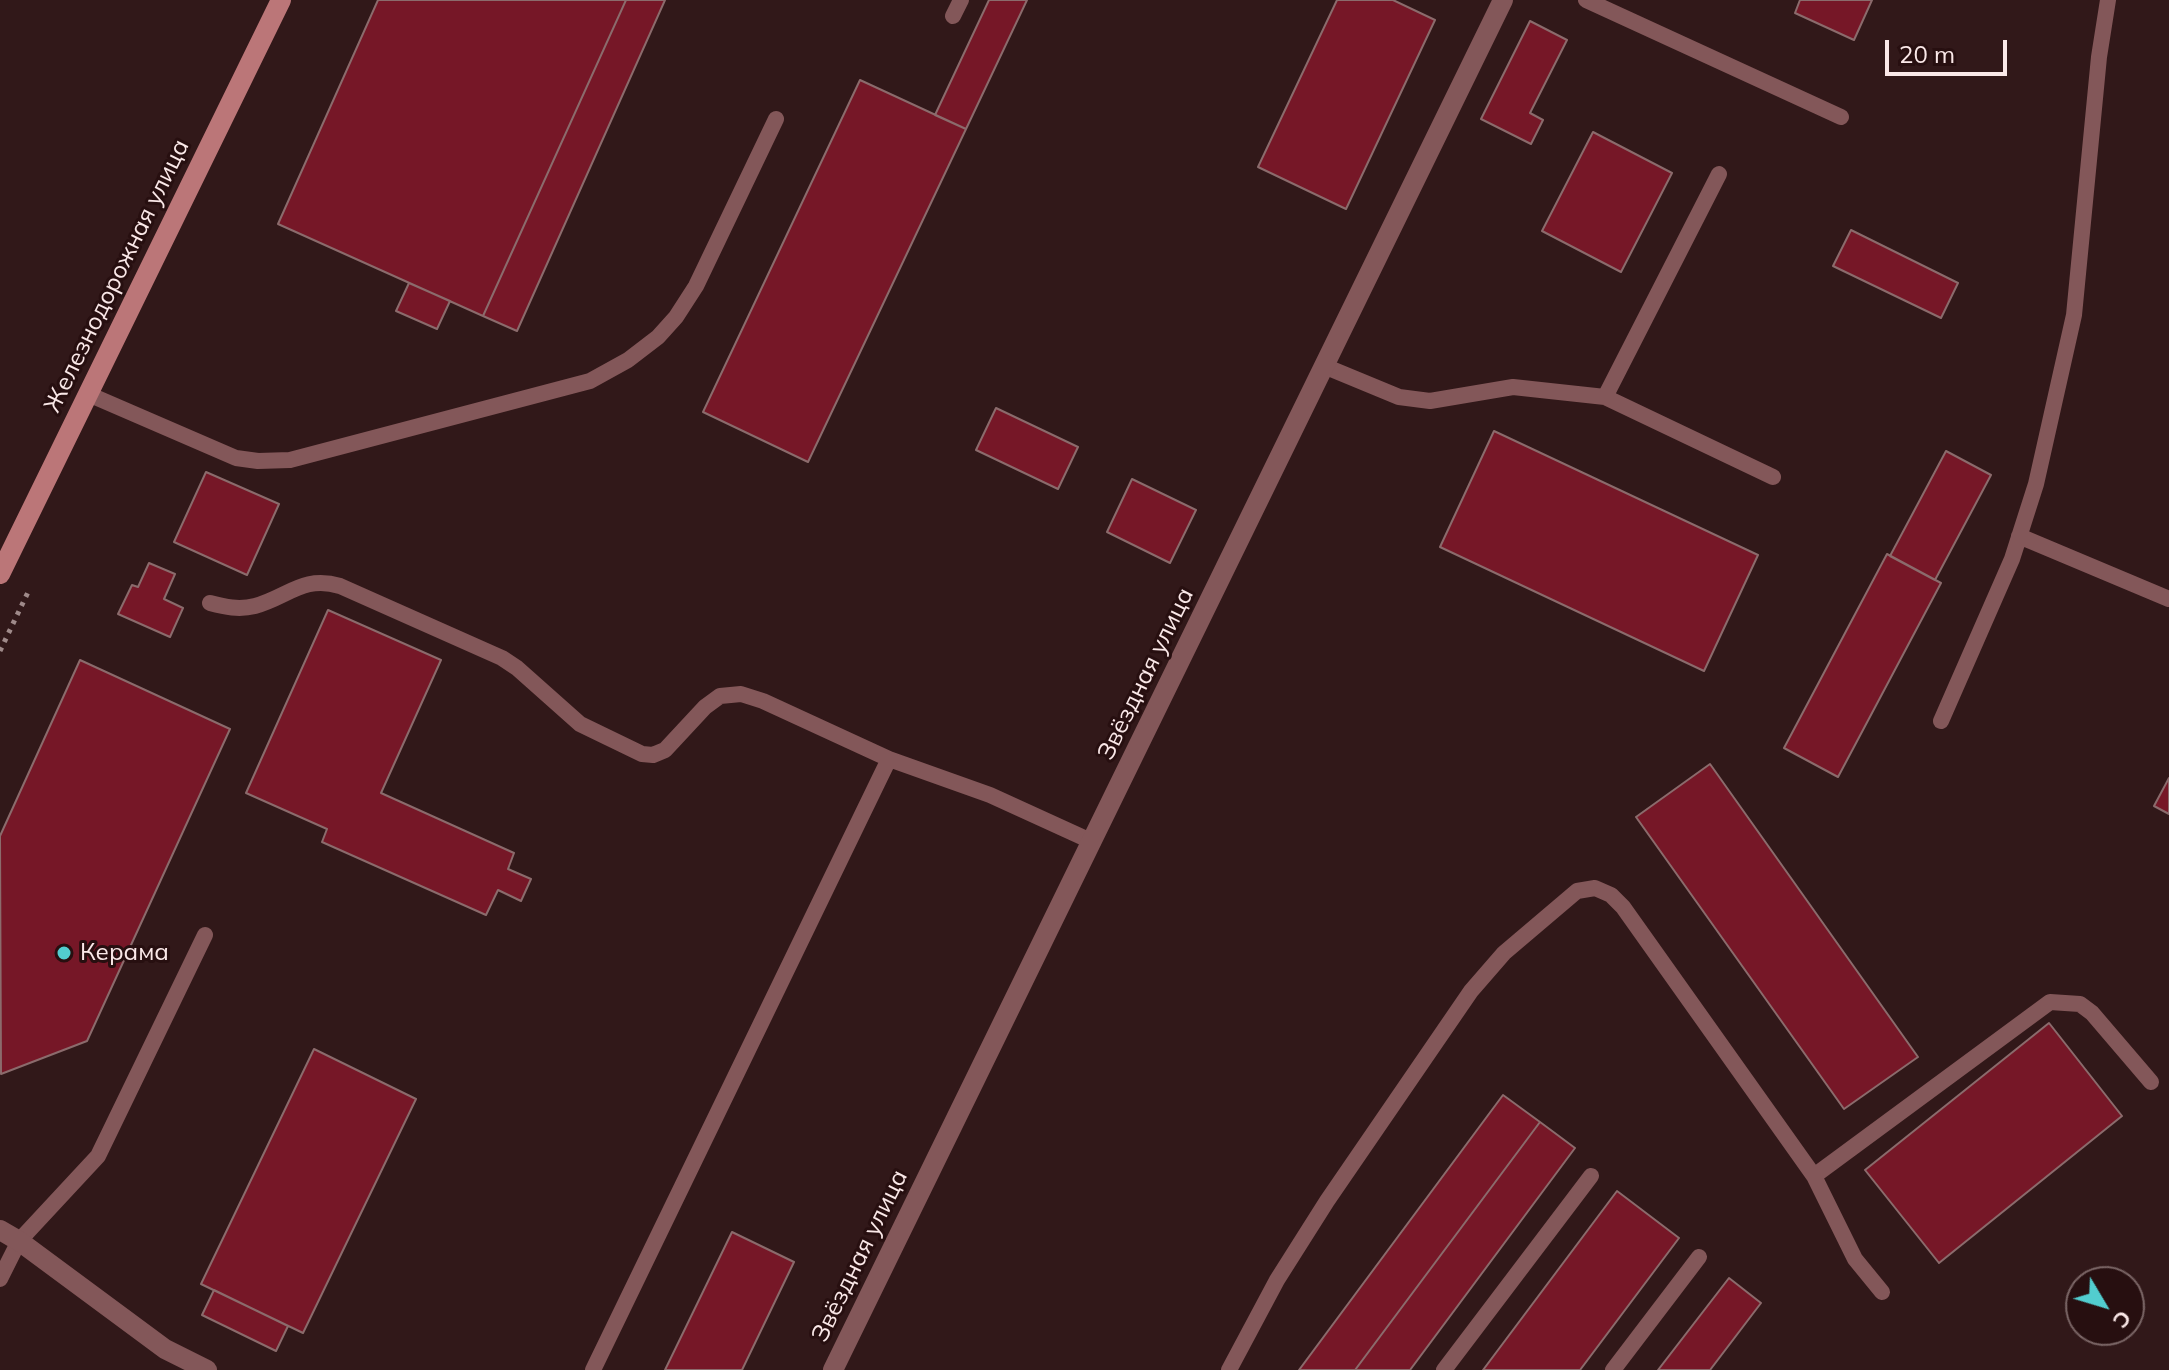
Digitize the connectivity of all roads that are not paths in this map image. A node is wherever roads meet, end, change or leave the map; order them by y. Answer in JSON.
{"nodes":[{"id":1,"x":281,"y":0,"type":"edge"},
{"id":2,"x":961,"y":0,"type":"edge"},
{"id":3,"x":1503,"y":0,"type":"edge"},
{"id":4,"x":1586,"y":0,"type":"edge"},
{"id":5,"x":2108,"y":0,"type":"edge"},
{"id":6,"x":953,"y":16,"type":"dead end"},
{"id":7,"x":1841,"y":117,"type":"dead end"},
{"id":8,"x":776,"y":119,"type":"dead end"},
{"id":9,"x":1719,"y":174,"type":"dead end"},
{"id":10,"x":1324,"y":366,"type":"junction"},
{"id":11,"x":88,"y":394,"type":"junction"},
{"id":12,"x":1605,"y":397,"type":"junction"},
{"id":13,"x":1773,"y":477,"type":"dead end"},
{"id":14,"x":2019,"y":536,"type":"junction"},
{"id":15,"x":0,"y":574,"type":"edge"},
{"id":16,"x":2169,"y":599,"type":"edge"},
{"id":17,"x":210,"y":603,"type":"dead end"},
{"id":18,"x":1941,"y":721,"type":"dead end"},
{"id":19,"x":889,"y":759,"type":"junction"},
{"id":20,"x":1093,"y":842,"type":"junction"},
{"id":21,"x":205,"y":935,"type":"dead end"},
{"id":22,"x":2151,"y":1082,"type":"dead end"},
{"id":23,"x":1591,"y":1176,"type":"dead end"},
{"id":24,"x":1814,"y":1176,"type":"junction"},
{"id":25,"x":0,"y":1230,"type":"edge"},
{"id":26,"x":19,"y":1241,"type":"junction"},
{"id":27,"x":1699,"y":1257,"type":"dead end"},
{"id":28,"x":0,"y":1279,"type":"edge"},
{"id":29,"x":1882,"y":1292,"type":"dead end"},
{"id":30,"x":207,"y":1370,"type":"edge"},
{"id":31,"x":593,"y":1370,"type":"edge"},
{"id":32,"x":833,"y":1370,"type":"edge"},
{"id":33,"x":1229,"y":1370,"type":"edge"},
{"id":34,"x":1444,"y":1370,"type":"edge"},
{"id":35,"x":1613,"y":1370,"type":"edge"}],
"edges":[{"from":1,"to":11,"type":"street","name":"Железнодорожная улица"},
{"from":2,"to":6,"type":"lane"},
{"from":3,"to":10,"type":"street","name":"Звёздная улица"},
{"from":4,"to":7,"type":"lane"},
{"from":5,"to":14,"type":"lane"},
{"from":8,"to":11,"type":"lane"},
{"from":9,"to":12,"type":"lane"},
{"from":10,"to":12,"type":"lane"},
{"from":10,"to":20,"type":"street","name":"Звёздная улица"},
{"from":11,"to":15,"type":"street","name":"Железнодорожная улица"},
{"from":12,"to":13,"type":"lane"},
{"from":14,"to":16,"type":"lane"},
{"from":14,"to":18,"type":"lane"},
{"from":17,"to":19,"type":"lane"},
{"from":19,"to":20,"type":"lane"},
{"from":19,"to":31,"type":"lane"},
{"from":20,"to":32,"type":"street","name":"Звёздная улица"},
{"from":21,"to":26,"type":"lane"},
{"from":22,"to":24,"type":"lane"},
{"from":23,"to":34,"type":"lane"},
{"from":24,"to":29,"type":"lane"},
{"from":24,"to":33,"type":"lane"},
{"from":25,"to":26,"type":"street"},
{"from":26,"to":28,"type":"lane"},
{"from":26,"to":30,"type":"street"},
{"from":27,"to":35,"type":"lane"}]}
